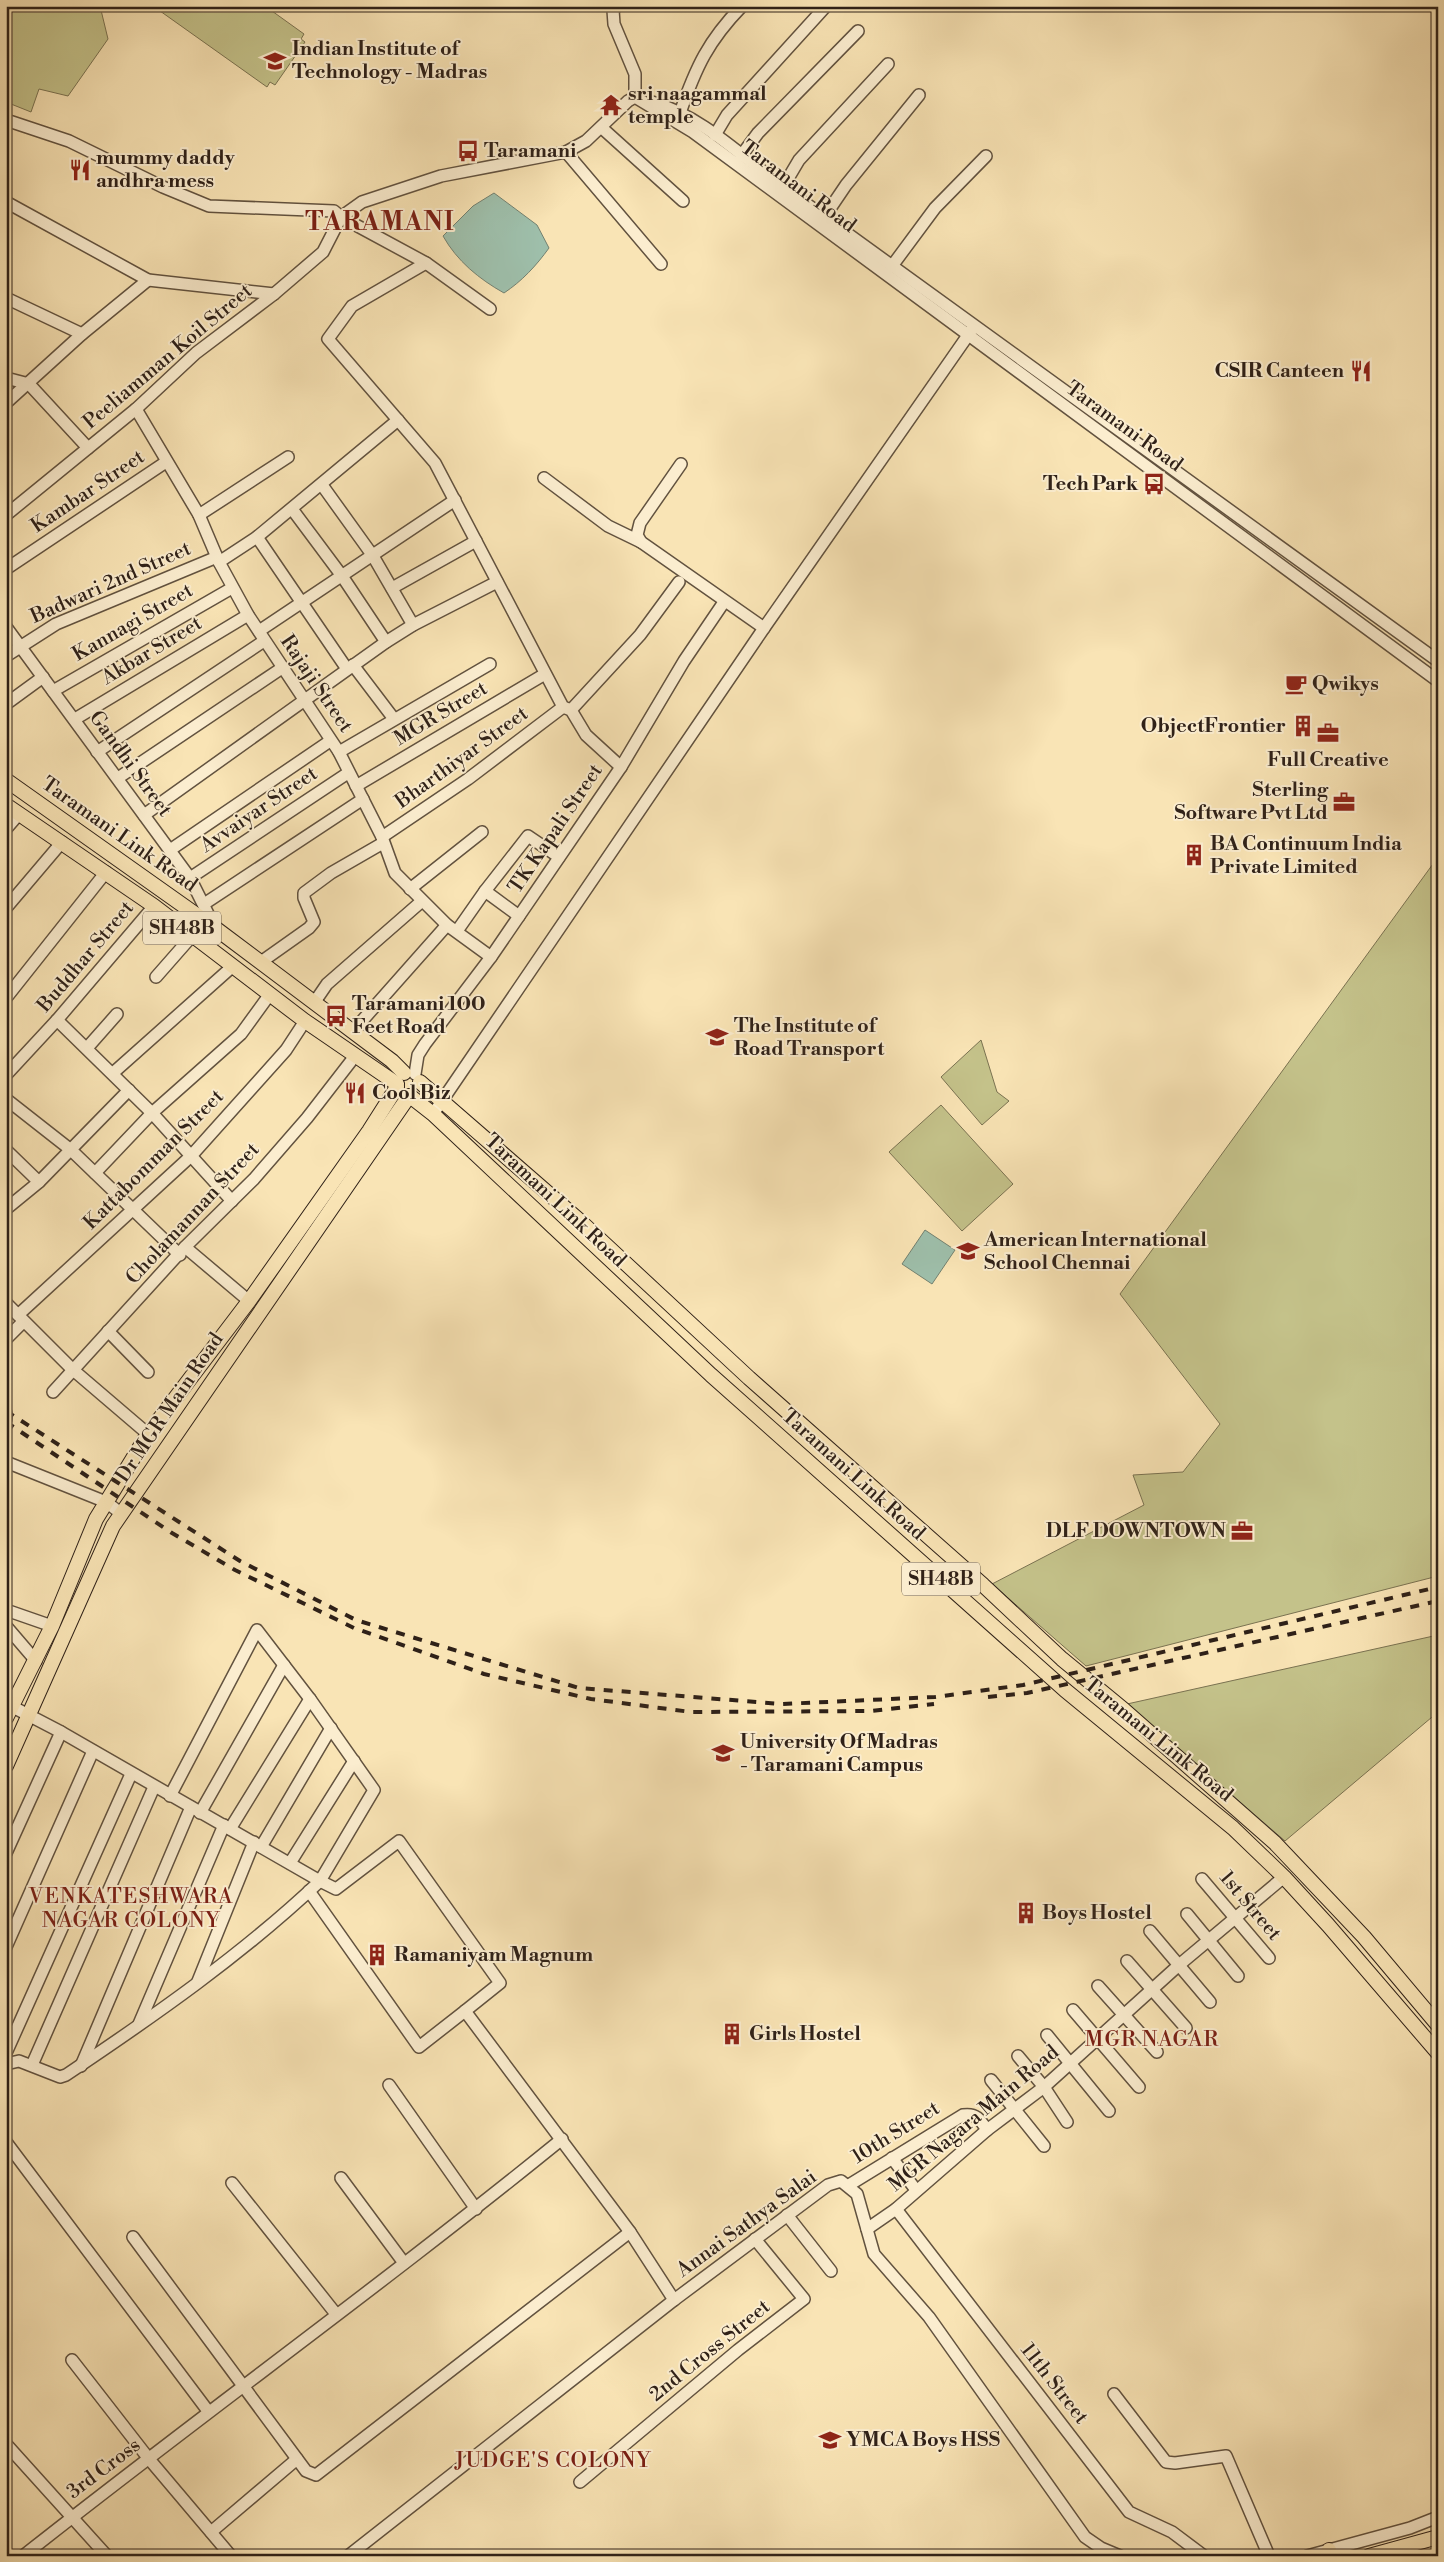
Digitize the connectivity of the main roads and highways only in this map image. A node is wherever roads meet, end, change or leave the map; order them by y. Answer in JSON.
{"nodes":[{"id":1,"x":6,"y":780,"type":"edge"},
{"id":2,"x":6,"y":805,"type":"edge"},
{"id":3,"x":407,"y":1080,"type":"junction"},
{"id":4,"x":410,"y":1096,"type":"junction"},
{"id":5,"x":8,"y":1712,"type":"edge"},
{"id":6,"x":6,"y":1766,"type":"edge"},
{"id":7,"x":1438,"y":2025,"type":"edge"},
{"id":8,"x":1438,"y":2053,"type":"edge"},
{"id":9,"x":1438,"y":2537,"type":"edge"},
{"id":10,"x":1369,"y":2556,"type":"edge"}],
"edges":[{"from":1,"to":3,"type":"main road","name":"Taramani Link Road","number":"SH48B"},
{"from":2,"to":3,"type":"main road","name":"Taramani Link Road","number":"SH48B"},
{"from":3,"to":4,"type":"main road","name":"Taramani Link Road"},
{"from":3,"to":5,"type":"main road","name":"Dr MGR Main Road"},
{"from":3,"to":7,"type":"main road","name":"Taramani Link Road","number":"SH48B"},
{"from":4,"to":6,"type":"main road","name":"Dr MGR Main Road"},
{"from":4,"to":8,"type":"main road","name":"Taramani Link Road","number":"SH48B"},
{"from":9,"to":10,"type":"main road"}]}
